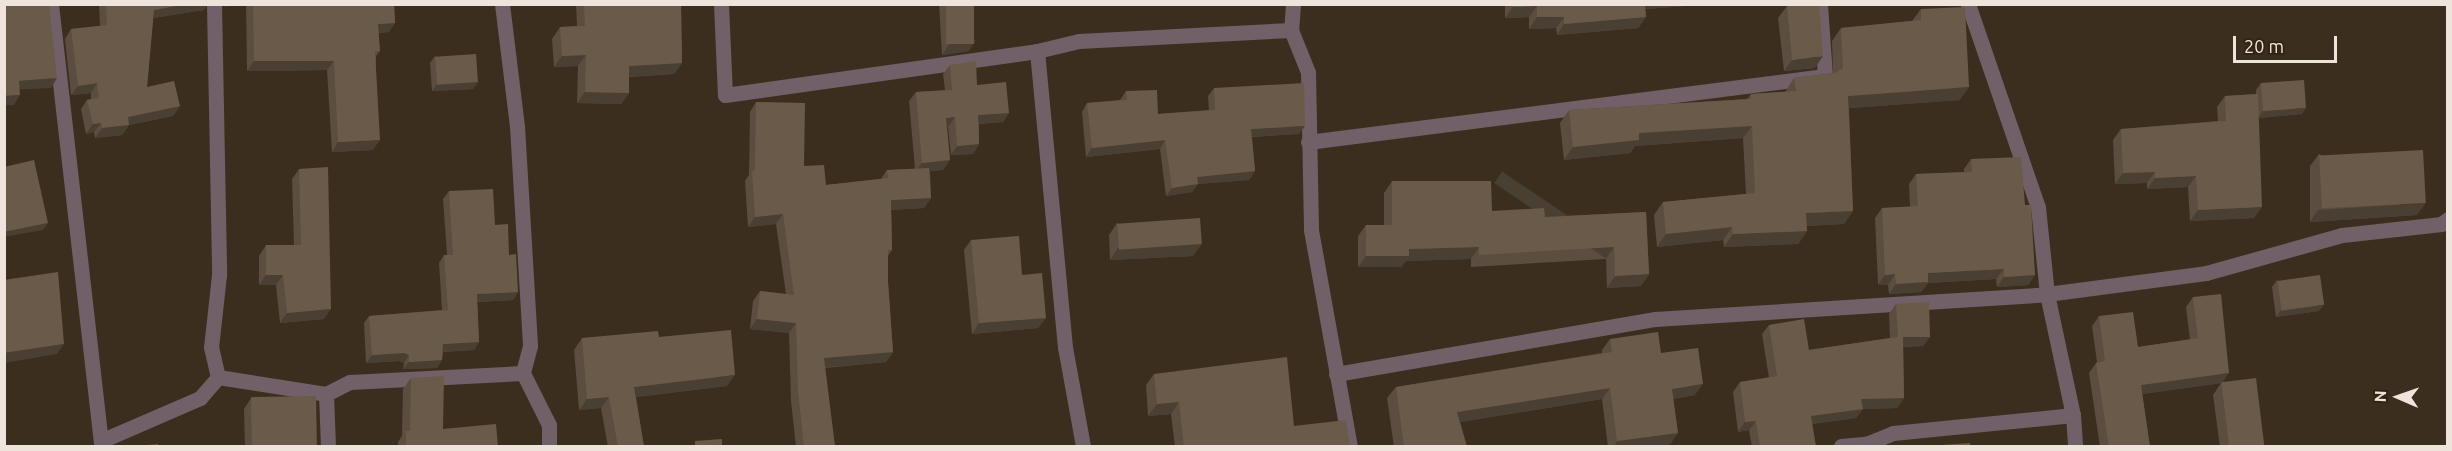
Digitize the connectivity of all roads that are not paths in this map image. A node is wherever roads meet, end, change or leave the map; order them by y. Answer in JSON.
{"nodes":[{"id":1,"x":51,"y":4,"type":"edge"},
{"id":2,"x":214,"y":4,"type":"edge"},
{"id":3,"x":502,"y":4,"type":"edge"},
{"id":4,"x":721,"y":4,"type":"edge"},
{"id":5,"x":1293,"y":4,"type":"edge"},
{"id":6,"x":1821,"y":4,"type":"edge"},
{"id":7,"x":1968,"y":4,"type":"edge"},
{"id":8,"x":1291,"y":30,"type":"junction"},
{"id":9,"x":1037,"y":51,"type":"junction"},
{"id":10,"x":1308,"y":142,"type":"junction"},
{"id":11,"x":2448,"y":219,"type":"edge"},
{"id":12,"x":2047,"y":294,"type":"junction"},
{"id":13,"x":523,"y":373,"type":"junction"},
{"id":14,"x":1336,"y":374,"type":"junction"},
{"id":15,"x":218,"y":378,"type":"junction"},
{"id":16,"x":326,"y":394,"type":"junction"},
{"id":17,"x":2073,"y":415,"type":"junction"},
{"id":18,"x":102,"y":443,"type":"edge"},
{"id":19,"x":1866,"y":445,"type":"edge"},
{"id":20,"x":328,"y":447,"type":"edge"},
{"id":21,"x":549,"y":447,"type":"edge"},
{"id":22,"x":1083,"y":447,"type":"edge"},
{"id":23,"x":1350,"y":447,"type":"edge"},
{"id":24,"x":1841,"y":447,"type":"edge"},
{"id":25,"x":2075,"y":447,"type":"edge"}],
"edges":[{"from":1,"to":18,"type":"street"},
{"from":2,"to":15,"type":"street"},
{"from":3,"to":13,"type":"street"},
{"from":4,"to":9,"type":"street"},
{"from":5,"to":8,"type":"street"},
{"from":6,"to":10,"type":"street"},
{"from":7,"to":12,"type":"street"},
{"from":8,"to":9,"type":"street"},
{"from":8,"to":10,"type":"street"},
{"from":9,"to":22,"type":"street"},
{"from":10,"to":14,"type":"street"},
{"from":11,"to":12,"type":"street"},
{"from":12,"to":14,"type":"street"},
{"from":12,"to":17,"type":"street"},
{"from":13,"to":16,"type":"street"},
{"from":13,"to":21,"type":"street"},
{"from":14,"to":23,"type":"street"},
{"from":15,"to":16,"type":"street"},
{"from":15,"to":18,"type":"street"},
{"from":16,"to":20,"type":"street"},
{"from":17,"to":19,"type":"street"},
{"from":17,"to":25,"type":"street"},
{"from":19,"to":24,"type":"street"}]}
